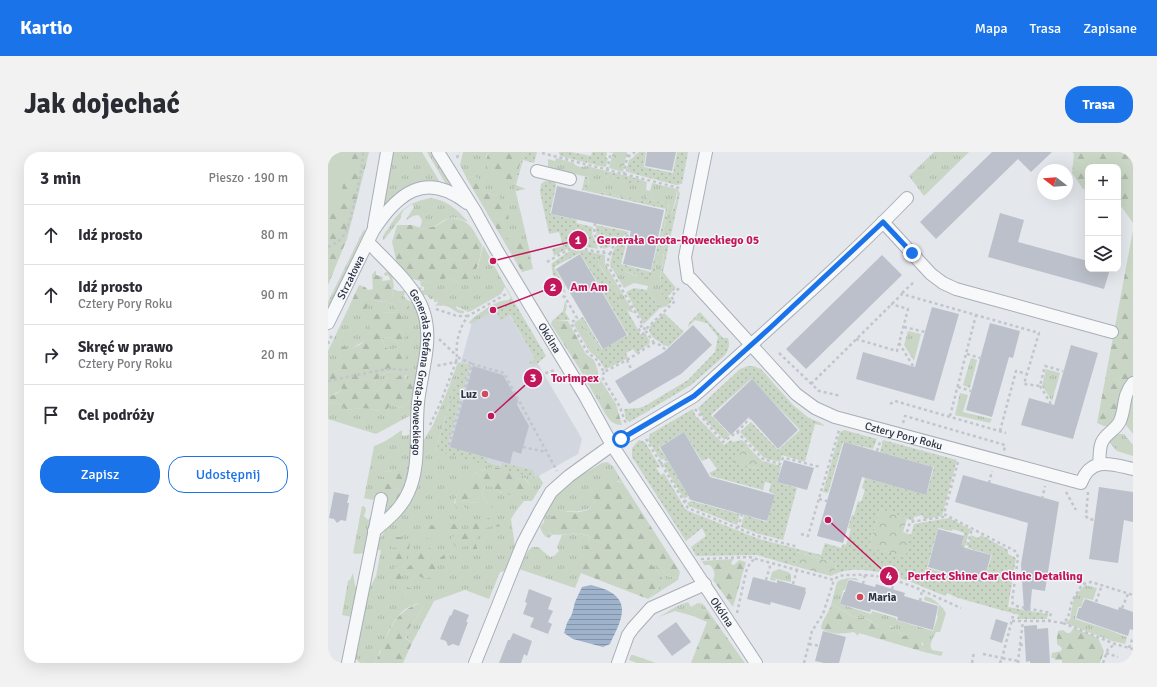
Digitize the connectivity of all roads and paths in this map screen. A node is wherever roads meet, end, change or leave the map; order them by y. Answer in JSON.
{"nodes":[{"id":1,"x":363,"y":152,"type":"edge"},
{"id":2,"x":387,"y":152,"type":"edge"},
{"id":3,"x":438,"y":152,"type":"edge"},
{"id":4,"x":611,"y":152,"type":"edge"},
{"id":5,"x":628,"y":152,"type":"edge"},
{"id":6,"x":635,"y":152,"type":"edge"},
{"id":7,"x":706,"y":152,"type":"edge"},
{"id":8,"x":542,"y":153,"type":"edge"},
{"id":9,"x":627,"y":157,"type":"junction"},
{"id":10,"x":607,"y":170,"type":"junction"},
{"id":11,"x":537,"y":171,"type":"dead end"},
{"id":12,"x":624,"y":174,"type":"junction"},
{"id":13,"x":570,"y":179,"type":"dead end"},
{"id":14,"x":679,"y":188,"type":"dead end"},
{"id":15,"x":907,"y":198,"type":"dead end"},
{"id":16,"x":475,"y":211,"type":"junction"},
{"id":17,"x":883,"y":222,"type":"junction"},
{"id":18,"x":595,"y":224,"type":"dead end"},
{"id":19,"x":630,"y":233,"type":"dead end"},
{"id":20,"x":370,"y":236,"type":"junction"},
{"id":21,"x":328,"y":248,"type":"edge"},
{"id":22,"x":604,"y":253,"type":"junction"},
{"id":23,"x":610,"y":254,"type":"junction"},
{"id":24,"x":547,"y":262,"type":"dead end"},
{"id":25,"x":688,"y":278,"type":"junction"},
{"id":26,"x":914,"y":282,"type":"dead end"},
{"id":27,"x":512,"y":291,"type":"dead end"},
{"id":28,"x":557,"y":294,"type":"dead end"},
{"id":29,"x":902,"y":294,"type":"junction"},
{"id":30,"x":419,"y":300,"type":"junction"},
{"id":31,"x":891,"y":304,"type":"junction"},
{"id":32,"x":657,"y":312,"type":"dead end"},
{"id":33,"x":660,"y":315,"type":"junction"},
{"id":34,"x":976,"y":315,"type":"junction"},
{"id":35,"x":468,"y":316,"type":"junction"},
{"id":36,"x":328,"y":323,"type":"edge"},
{"id":37,"x":643,"y":325,"type":"junction"},
{"id":38,"x":904,"y":327,"type":"junction"},
{"id":39,"x":427,"y":328,"type":"junction"},
{"id":40,"x":646,"y":331,"type":"junction"},
{"id":41,"x":925,"y":332,"type":"dead end"},
{"id":42,"x":1112,"y":332,"type":"dead end"},
{"id":43,"x":856,"y":339,"type":"junction"},
{"id":44,"x":654,"y":343,"type":"junction"},
{"id":45,"x":899,"y":344,"type":"junction"},
{"id":46,"x":750,"y":345,"type":"junction"},
{"id":47,"x":666,"y":350,"type":"dead end"},
{"id":48,"x":779,"y":353,"type":"dead end"},
{"id":49,"x":967,"y":354,"type":"junction"},
{"id":50,"x":457,"y":357,"type":"junction"},
{"id":51,"x":980,"y":358,"type":"dead end"},
{"id":52,"x":627,"y":360,"type":"junction"},
{"id":53,"x":456,"y":362,"type":"dead end"},
{"id":54,"x":472,"y":364,"type":"junction"},
{"id":55,"x":913,"y":366,"type":"dead end"},
{"id":56,"x":558,"y":370,"type":"dead end"},
{"id":57,"x":632,"y":371,"type":"dead end"},
{"id":58,"x":1063,"y":371,"type":"dead end"},
{"id":59,"x":604,"y":372,"type":"junction"},
{"id":60,"x":1027,"y":374,"type":"junction"},
{"id":61,"x":530,"y":383,"type":"dead end"},
{"id":62,"x":1133,"y":383,"type":"edge"},
{"id":63,"x":811,"y":384,"type":"junction"},
{"id":64,"x":1040,"y":386,"type":"junction"},
{"id":65,"x":958,"y":388,"type":"junction"},
{"id":66,"x":971,"y":390,"type":"dead end"},
{"id":67,"x":841,"y":396,"type":"dead end"},
{"id":68,"x":700,"y":404,"type":"dead end"},
{"id":69,"x":890,"y":404,"type":"dead end"},
{"id":70,"x":1051,"y":404,"type":"dead end"},
{"id":71,"x":950,"y":416,"type":"junction"},
{"id":72,"x":750,"y":418,"type":"dead end"},
{"id":73,"x":633,"y":422,"type":"dead end"},
{"id":74,"x":902,"y":427,"type":"dead end"},
{"id":75,"x":842,"y":428,"type":"dead end"},
{"id":76,"x":1000,"y":431,"type":"junction"},
{"id":77,"x":737,"y":432,"type":"junction"},
{"id":78,"x":1006,"y":433,"type":"dead end"},
{"id":79,"x":644,"y":436,"type":"dead end"},
{"id":80,"x":881,"y":437,"type":"dead end"},
{"id":81,"x":449,"y":445,"type":"dead end"},
{"id":82,"x":612,"y":445,"type":"junction"},
{"id":83,"x":523,"y":447,"type":"dead end"},
{"id":84,"x":878,"y":451,"type":"dead end"},
{"id":85,"x":546,"y":452,"type":"junction"},
{"id":86,"x":1003,"y":454,"type":"dead end"},
{"id":87,"x":959,"y":458,"type":"dead end"},
{"id":88,"x":667,"y":459,"type":"dead end"},
{"id":89,"x":660,"y":464,"type":"junction"},
{"id":90,"x":1099,"y":464,"type":"junction"},
{"id":91,"x":820,"y":467,"type":"dead end"},
{"id":92,"x":993,"y":467,"type":"dead end"},
{"id":93,"x":1133,"y":468,"type":"edge"},
{"id":94,"x":558,"y":474,"type":"dead end"},
{"id":95,"x":1046,"y":482,"type":"dead end"},
{"id":96,"x":989,"y":483,"type":"dead end"},
{"id":97,"x":1062,"y":486,"type":"dead end"},
{"id":98,"x":1088,"y":495,"type":"dead end"},
{"id":99,"x":690,"y":498,"type":"dead end"},
{"id":100,"x":381,"y":499,"type":"dead end"},
{"id":101,"x":819,"y":499,"type":"junction"},
{"id":102,"x":1042,"y":499,"type":"dead end"},
{"id":103,"x":827,"y":501,"type":"dead end"},
{"id":104,"x":683,"y":502,"type":"junction"},
{"id":105,"x":1076,"y":510,"type":"dead end"},
{"id":106,"x":742,"y":514,"type":"dead end"},
{"id":107,"x":944,"y":514,"type":"junction"},
{"id":108,"x":1096,"y":520,"type":"dead end"},
{"id":109,"x":738,"y":528,"type":"junction"},
{"id":110,"x":972,"y":528,"type":"junction"},
{"id":111,"x":374,"y":531,"type":"junction"},
{"id":112,"x":907,"y":532,"type":"dead end"},
{"id":113,"x":801,"y":534,"type":"dead end"},
{"id":114,"x":798,"y":547,"type":"dead end"},
{"id":115,"x":966,"y":550,"type":"dead end"},
{"id":116,"x":756,"y":559,"type":"junction"},
{"id":117,"x":697,"y":560,"type":"dead end"},
{"id":118,"x":771,"y":562,"type":"junction"},
{"id":119,"x":797,"y":570,"type":"junction"},
{"id":120,"x":865,"y":575,"type":"junction"},
{"id":121,"x":766,"y":580,"type":"dead end"},
{"id":122,"x":834,"y":580,"type":"junction"},
{"id":123,"x":894,"y":580,"type":"junction"},
{"id":124,"x":705,"y":584,"type":"junction"},
{"id":125,"x":793,"y":584,"type":"dead end"},
{"id":126,"x":863,"y":584,"type":"dead end"},
{"id":127,"x":1102,"y":585,"type":"junction"},
{"id":128,"x":892,"y":589,"type":"dead end"},
{"id":129,"x":922,"y":591,"type":"junction"},
{"id":130,"x":1128,"y":594,"type":"junction"},
{"id":131,"x":1133,"y":596,"type":"edge"},
{"id":132,"x":920,"y":601,"type":"dead end"},
{"id":133,"x":1096,"y":602,"type":"dead end"},
{"id":134,"x":961,"y":608,"type":"dead end"},
{"id":135,"x":1122,"y":608,"type":"dead end"},
{"id":136,"x":1013,"y":616,"type":"dead end"},
{"id":137,"x":736,"y":618,"type":"dead end"},
{"id":138,"x":1012,"y":621,"type":"junction"},
{"id":139,"x":1023,"y":621,"type":"junction"},
{"id":140,"x":1049,"y":621,"type":"junction"},
{"id":141,"x":1063,"y":623,"type":"junction"},
{"id":142,"x":1133,"y":637,"type":"edge"},
{"id":143,"x":809,"y":644,"type":"junction"},
{"id":144,"x":1114,"y":644,"type":"junction"},
{"id":145,"x":820,"y":646,"type":"dead end"},
{"id":146,"x":1020,"y":646,"type":"junction"},
{"id":147,"x":1025,"y":646,"type":"dead end"},
{"id":148,"x":1129,"y":648,"type":"junction"},
{"id":149,"x":1133,"y":649,"type":"edge"},
{"id":150,"x":974,"y":652,"type":"dead end"},
{"id":151,"x":1106,"y":653,"type":"junction"},
{"id":152,"x":983,"y":654,"type":"dead end"},
{"id":153,"x":1118,"y":657,"type":"dead end"},
{"id":154,"x":1002,"y":658,"type":"junction"},
{"id":155,"x":1018,"y":662,"type":"edge"},
{"id":156,"x":348,"y":663,"type":"edge"},
{"id":157,"x":475,"y":663,"type":"edge"},
{"id":158,"x":618,"y":663,"type":"edge"},
{"id":159,"x":756,"y":663,"type":"edge"},
{"id":160,"x":804,"y":663,"type":"edge"},
{"id":161,"x":972,"y":663,"type":"edge"},
{"id":162,"x":1000,"y":663,"type":"edge"},
{"id":163,"x":1103,"y":663,"type":"edge"}],
"edges":[{"from":1,"to":21,"type":"path"},
{"from":2,"to":20,"type":"street"},
{"from":3,"to":16,"type":"street","name":"Okólna"},
{"from":4,"to":10,"type":"path"},
{"from":5,"to":9,"type":"path"},
{"from":6,"to":9,"type":"path"},
{"from":7,"to":25,"type":"street"},
{"from":8,"to":10,"type":"path"},
{"from":9,"to":12,"type":"path"},
{"from":10,"to":12,"type":"path"},
{"from":11,"to":13,"type":"street"},
{"from":12,"to":14,"type":"path"},
{"from":15,"to":17,"type":"street"},
{"from":16,"to":20,"type":"street"},
{"from":16,"to":82,"type":"street","name":"Okólna"},
{"from":17,"to":42,"type":"street"},
{"from":17,"to":46,"type":"street"},
{"from":18,"to":22,"type":"path"},
{"from":19,"to":23,"type":"path"},
{"from":20,"to":30,"type":"street","name":"Generała Stefana Grota-Roweckiego"},
{"from":20,"to":36,"type":"street","name":"Strzałowa"},
{"from":22,"to":23,"type":"path"},
{"from":22,"to":24,"type":"path"},
{"from":23,"to":37,"type":"path"},
{"from":25,"to":33,"type":"path"},
{"from":25,"to":46,"type":"street","name":"Cztery Pory Roku"},
{"from":26,"to":29,"type":"path"},
{"from":27,"to":35,"type":"path"},
{"from":28,"to":59,"type":"path"},
{"from":29,"to":31,"type":"path"},
{"from":29,"to":34,"type":"path"},
{"from":30,"to":35,"type":"path"},
{"from":30,"to":39,"type":"street","name":"Generała Stefana Grota-Roweckiego"},
{"from":31,"to":38,"type":"path"},
{"from":31,"to":43,"type":"path"},
{"from":32,"to":33,"type":"path"},
{"from":33,"to":40,"type":"path"},
{"from":34,"to":49,"type":"path"},
{"from":34,"to":60,"type":"path"},
{"from":35,"to":50,"type":"path"},
{"from":37,"to":40,"type":"path"},
{"from":37,"to":40,"type":"path"},
{"from":38,"to":41,"type":"path"},
{"from":38,"to":45,"type":"path"},
{"from":39,"to":50,"type":"path"},
{"from":39,"to":111,"type":"street","name":"Generała Stefana Grota-Roweckiego"},
{"from":40,"to":44,"type":"path"},
{"from":43,"to":45,"type":"path"},
{"from":43,"to":63,"type":"path"},
{"from":44,"to":47,"type":"path"},
{"from":44,"to":52,"type":"path"},
{"from":45,"to":55,"type":"path"},
{"from":46,"to":82,"type":"street"},
{"from":46,"to":90,"type":"street","name":"Cztery Pory Roku"},
{"from":48,"to":63,"type":"path"},
{"from":49,"to":51,"type":"path"},
{"from":49,"to":65,"type":"path"},
{"from":50,"to":53,"type":"path"},
{"from":50,"to":54,"type":"path"},
{"from":52,"to":57,"type":"path"},
{"from":52,"to":59,"type":"path"},
{"from":54,"to":81,"type":"path"},
{"from":54,"to":85,"type":"path"},
{"from":56,"to":61,"type":"path"},
{"from":58,"to":64,"type":"path"},
{"from":59,"to":73,"type":"path"},
{"from":60,"to":64,"type":"path"},
{"from":60,"to":76,"type":"path"},
{"from":62,"to":90,"type":"street"},
{"from":63,"to":67,"type":"path"},
{"from":64,"to":70,"type":"path"},
{"from":65,"to":66,"type":"path"},
{"from":65,"to":71,"type":"path"},
{"from":68,"to":77,"type":"path"},
{"from":69,"to":71,"type":"path"},
{"from":71,"to":76,"type":"path"},
{"from":72,"to":77,"type":"path"},
{"from":74,"to":86,"type":"path"},
{"from":75,"to":101,"type":"path"},
{"from":76,"to":78,"type":"path"},
{"from":77,"to":91,"type":"path"},
{"from":79,"to":89,"type":"path"},
{"from":80,"to":84,"type":"path"},
{"from":82,"to":124,"type":"street","name":"Okólna"},
{"from":82,"to":157,"type":"street"},
{"from":83,"to":85,"type":"path"},
{"from":85,"to":94,"type":"path"},
{"from":87,"to":107,"type":"path"},
{"from":88,"to":89,"type":"path"},
{"from":89,"to":104,"type":"path"},
{"from":90,"to":93,"type":"street"},
{"from":92,"to":96,"type":"path"},
{"from":95,"to":102,"type":"path"},
{"from":97,"to":105,"type":"path"},
{"from":98,"to":108,"type":"path"},
{"from":99,"to":104,"type":"path"},
{"from":100,"to":111,"type":"street"},
{"from":101,"to":103,"type":"path"},
{"from":101,"to":113,"type":"path"},
{"from":104,"to":109,"type":"path"},
{"from":106,"to":109,"type":"path"},
{"from":107,"to":110,"type":"path"},
{"from":107,"to":112,"type":"path"},
{"from":109,"to":114,"type":"path"},
{"from":110,"to":115,"type":"path"},
{"from":110,"to":140,"type":"path"},
{"from":111,"to":156,"type":"street"},
{"from":116,"to":117,"type":"path"},
{"from":116,"to":118,"type":"path"},
{"from":116,"to":137,"type":"path"},
{"from":118,"to":119,"type":"path"},
{"from":118,"to":121,"type":"path"},
{"from":119,"to":122,"type":"path"},
{"from":119,"to":125,"type":"path"},
{"from":120,"to":122,"type":"path"},
{"from":120,"to":123,"type":"path"},
{"from":120,"to":126,"type":"path"},
{"from":122,"to":143,"type":"path"},
{"from":123,"to":128,"type":"path"},
{"from":123,"to":129,"type":"path"},
{"from":124,"to":158,"type":"street"},
{"from":124,"to":159,"type":"street","name":"Okólna"},
{"from":127,"to":130,"type":"path"},
{"from":127,"to":133,"type":"path"},
{"from":127,"to":141,"type":"path"},
{"from":129,"to":132,"type":"path"},
{"from":129,"to":134,"type":"path"},
{"from":130,"to":131,"type":"path"},
{"from":130,"to":135,"type":"path"},
{"from":136,"to":138,"type":"path"},
{"from":138,"to":139,"type":"path"},
{"from":138,"to":154,"type":"path"},
{"from":139,"to":140,"type":"path"},
{"from":139,"to":146,"type":"path"},
{"from":140,"to":141,"type":"path"},
{"from":141,"to":144,"type":"path"},
{"from":142,"to":148,"type":"path"},
{"from":143,"to":145,"type":"path"},
{"from":143,"to":160,"type":"path"},
{"from":144,"to":148,"type":"path"},
{"from":144,"to":151,"type":"path"},
{"from":146,"to":147,"type":"path"},
{"from":146,"to":155,"type":"path"},
{"from":148,"to":149,"type":"path"},
{"from":150,"to":161,"type":"path"},
{"from":151,"to":153,"type":"path"},
{"from":151,"to":163,"type":"path"},
{"from":152,"to":154,"type":"path"},
{"from":154,"to":155,"type":"path"},
{"from":154,"to":162,"type":"path"}]}
